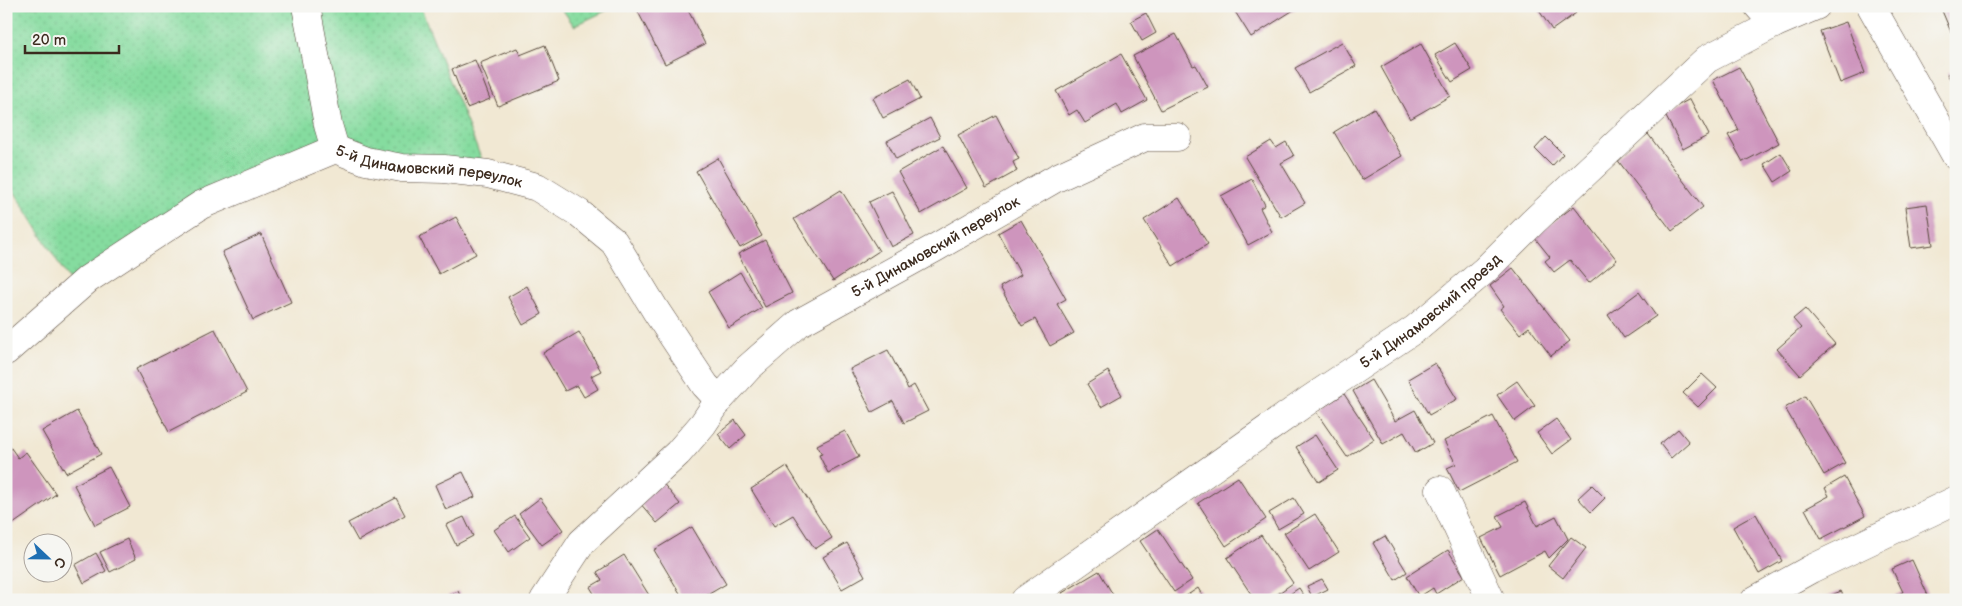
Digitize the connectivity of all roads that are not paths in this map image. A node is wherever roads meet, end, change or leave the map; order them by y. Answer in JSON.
{"nodes":[{"id":1,"x":306,"y":6,"type":"edge"},
{"id":2,"x":1816,"y":6,"type":"edge"},
{"id":3,"x":1871,"y":6,"type":"edge"},
{"id":4,"x":1766,"y":15,"type":"edge"},
{"id":5,"x":1177,"y":137,"type":"dead end"},
{"id":6,"x":334,"y":149,"type":"junction"},
{"id":7,"x":1956,"y":156,"type":"edge"},
{"id":8,"x":6,"y":351,"type":"edge"},
{"id":9,"x":719,"y":400,"type":"junction"},
{"id":10,"x":1440,"y":490,"type":"dead end"},
{"id":11,"x":1956,"y":500,"type":"edge"},
{"id":12,"x":544,"y":600,"type":"edge"},
{"id":13,"x":1025,"y":600,"type":"edge"},
{"id":14,"x":1491,"y":600,"type":"edge"},
{"id":15,"x":1755,"y":600,"type":"edge"}],
"edges":[{"from":1,"to":6,"type":"street"},
{"from":2,"to":4,"type":"street","name":"5-й Динамовский проезд"},
{"from":3,"to":7,"type":"street"},
{"from":4,"to":13,"type":"street","name":"5-й Динамовский проезд"},
{"from":5,"to":9,"type":"street","name":"5-й Динамовский переулок"},
{"from":6,"to":8,"type":"street","name":"5-й Динамовский переулок"},
{"from":6,"to":9,"type":"street","name":"5-й Динамовский переулок"},
{"from":9,"to":12,"type":"street","name":"5-й Динамовский переулок"},
{"from":10,"to":14,"type":"street"},
{"from":11,"to":15,"type":"street"}]}
